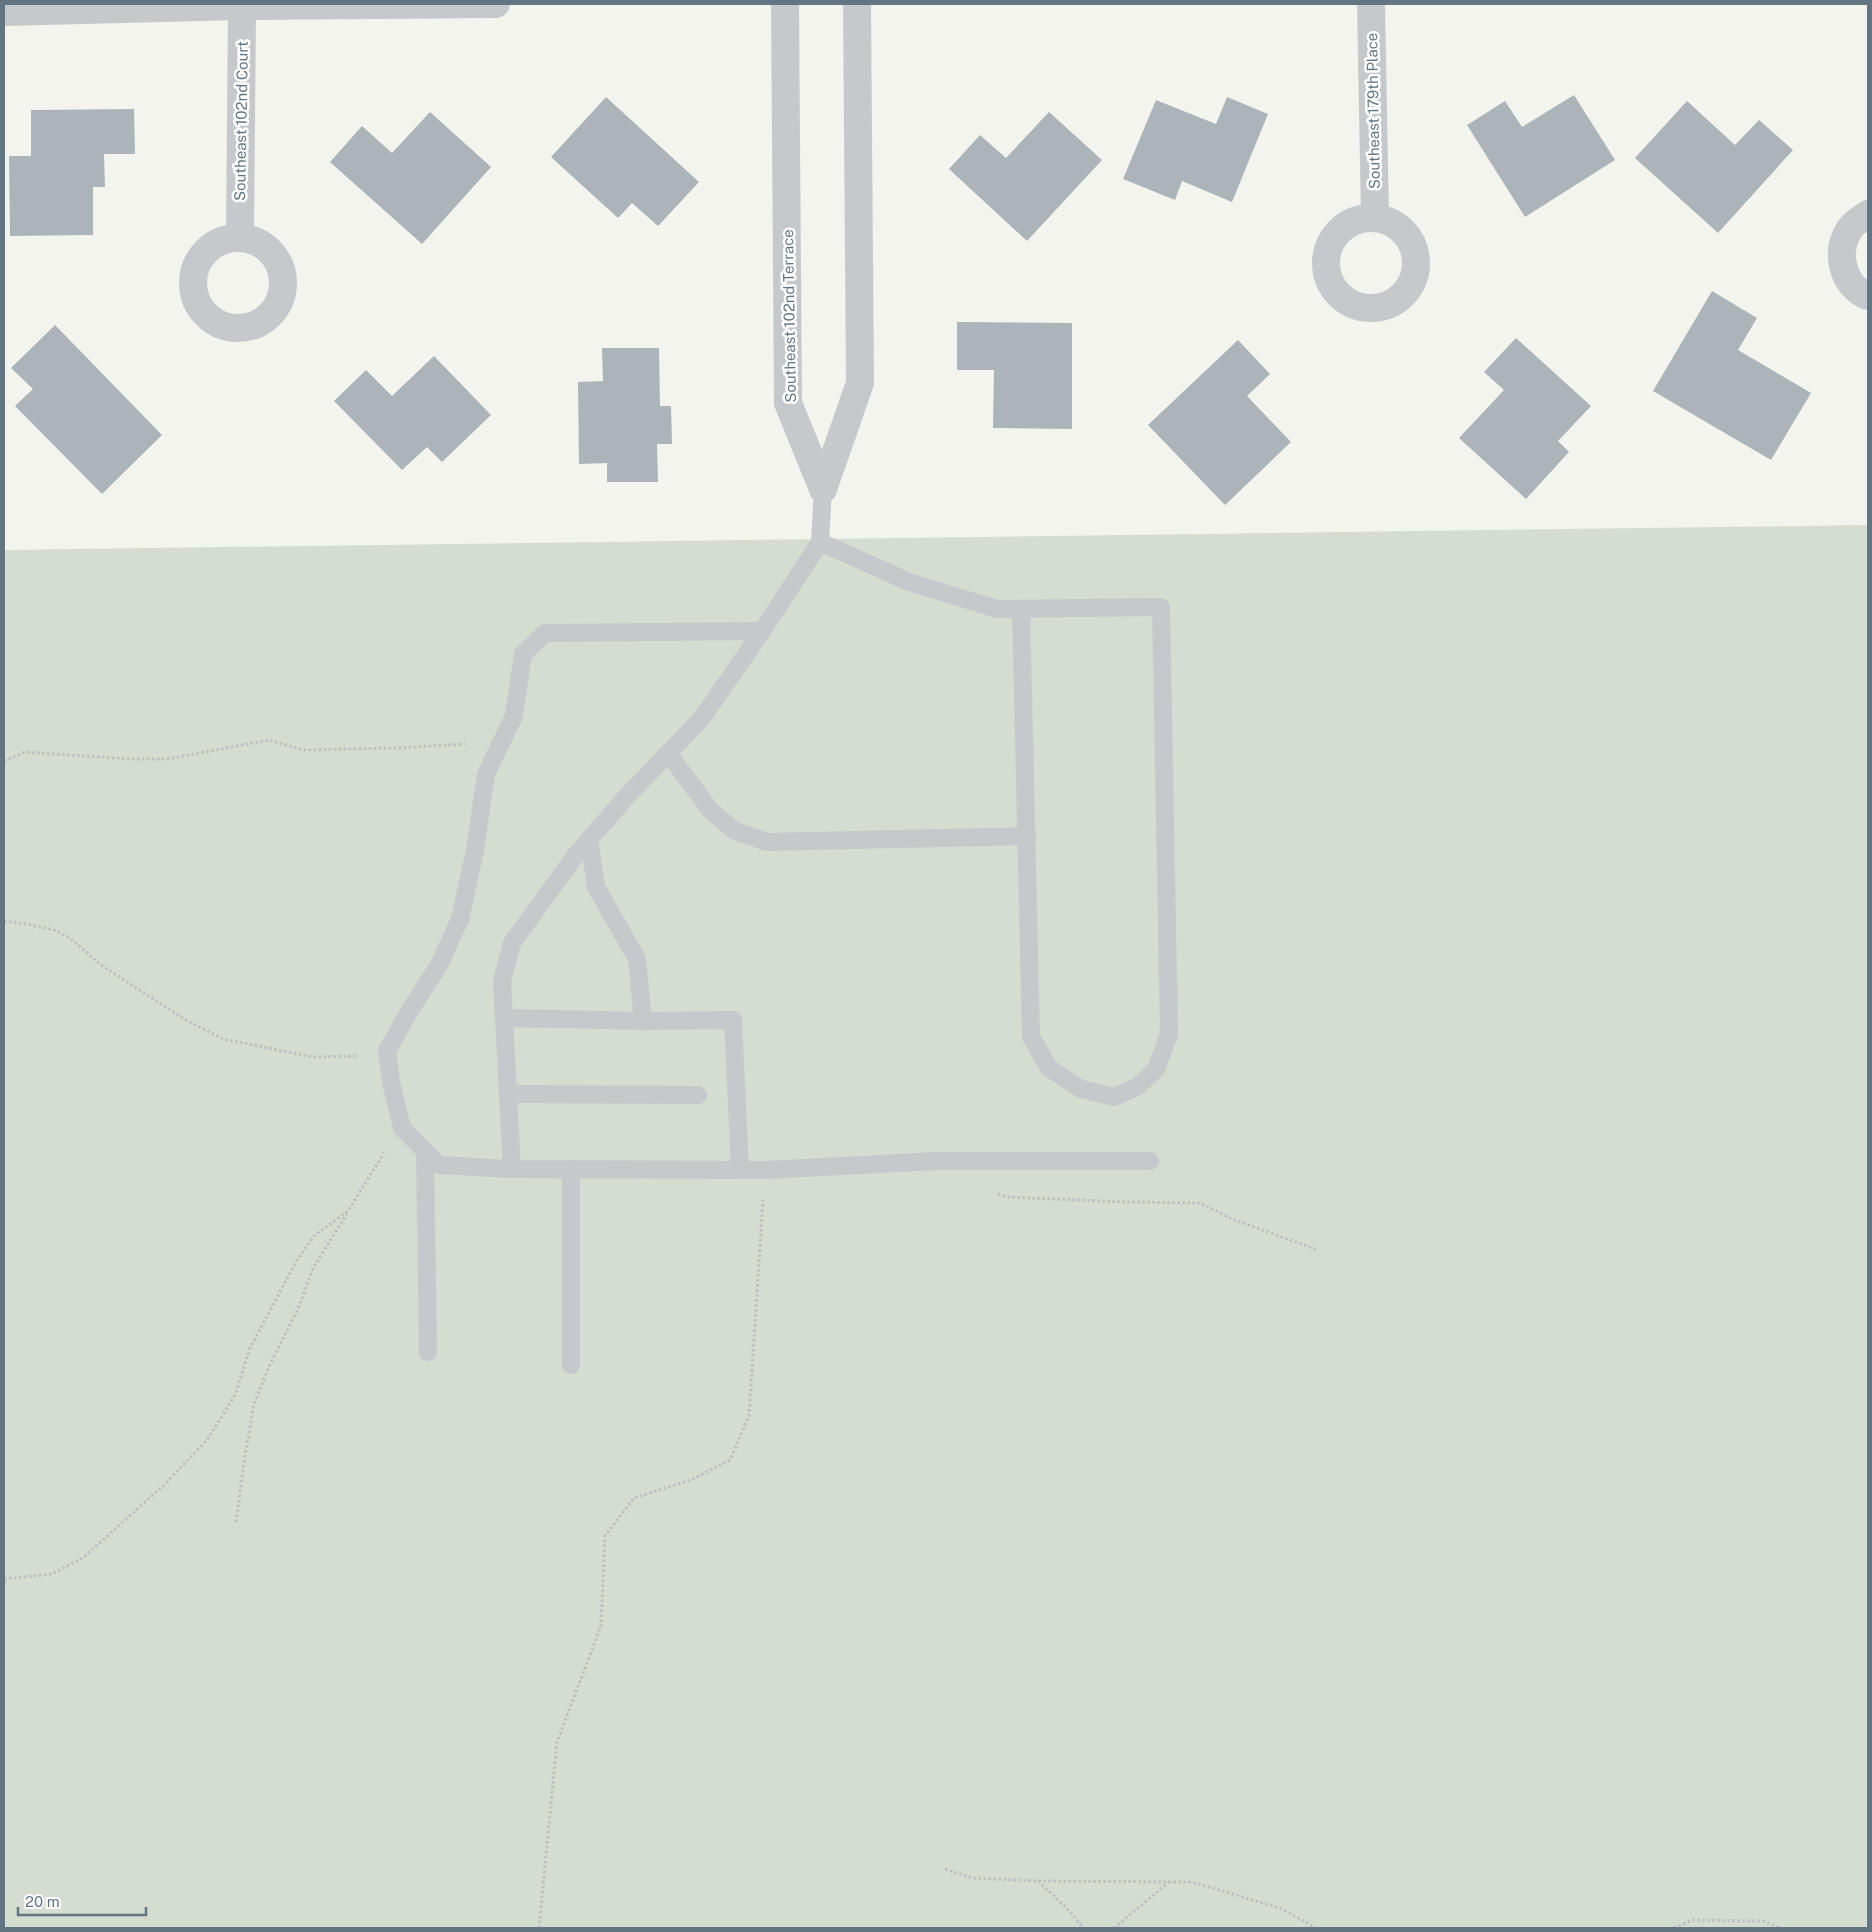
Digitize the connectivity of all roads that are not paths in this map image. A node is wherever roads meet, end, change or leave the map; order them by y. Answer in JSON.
{"nodes":[{"id":1,"x":496,"y":4,"type":"edge"},
{"id":2,"x":785,"y":4,"type":"edge"},
{"id":3,"x":857,"y":4,"type":"edge"},
{"id":4,"x":1371,"y":4,"type":"edge"},
{"id":5,"x":242,"y":6,"type":"junction"},
{"id":6,"x":4,"y":12,"type":"edge"},
{"id":7,"x":1868,"y":214,"type":"edge"},
{"id":8,"x":1375,"y":218,"type":"dead end"},
{"id":9,"x":240,"y":237,"type":"dead end"},
{"id":10,"x":1868,"y":296,"type":"edge"},
{"id":11,"x":823,"y":489,"type":"junction"},
{"id":12,"x":820,"y":542,"type":"junction"},
{"id":13,"x":1021,"y":609,"type":"junction"},
{"id":14,"x":762,"y":631,"type":"junction"},
{"id":15,"x":668,"y":753,"type":"junction"},
{"id":16,"x":1027,"y":836,"type":"junction"},
{"id":17,"x":589,"y":840,"type":"junction"},
{"id":18,"x":504,"y":1018,"type":"junction"},
{"id":19,"x":643,"y":1021,"type":"junction"},
{"id":20,"x":508,"y":1094,"type":"junction"},
{"id":21,"x":698,"y":1096,"type":"dead end"},
{"id":22,"x":425,"y":1151,"type":"junction"},
{"id":23,"x":1150,"y":1161,"type":"dead end"},
{"id":24,"x":512,"y":1169,"type":"junction"},
{"id":25,"x":571,"y":1169,"type":"junction"},
{"id":26,"x":740,"y":1170,"type":"junction"},
{"id":27,"x":428,"y":1352,"type":"dead end"},
{"id":28,"x":570,"y":1366,"type":"dead end"}],
"edges":[{"from":1,"to":5,"type":"street"},
{"from":2,"to":11,"type":"street","name":"Southeast 102nd Terrace"},
{"from":3,"to":11,"type":"street"},
{"from":4,"to":8,"type":"street","name":"Southeast 179th Place"},
{"from":5,"to":6,"type":"street"},
{"from":5,"to":9,"type":"street","name":"Southeast 102nd Court"},
{"from":7,"to":10,"type":"street"},
{"from":11,"to":12,"type":"lane"},
{"from":12,"to":13,"type":"lane"},
{"from":12,"to":14,"type":"lane"},
{"from":13,"to":16,"type":"lane"},
{"from":13,"to":16,"type":"lane"},
{"from":14,"to":15,"type":"lane"},
{"from":14,"to":22,"type":"lane"},
{"from":15,"to":16,"type":"lane"},
{"from":15,"to":17,"type":"lane"},
{"from":17,"to":18,"type":"lane"},
{"from":17,"to":19,"type":"lane"},
{"from":18,"to":19,"type":"lane"},
{"from":18,"to":20,"type":"lane"},
{"from":19,"to":26,"type":"lane"},
{"from":20,"to":21,"type":"lane"},
{"from":20,"to":24,"type":"lane"},
{"from":22,"to":24,"type":"lane"},
{"from":22,"to":27,"type":"lane"},
{"from":23,"to":26,"type":"lane"},
{"from":24,"to":25,"type":"lane"},
{"from":25,"to":26,"type":"lane"},
{"from":25,"to":28,"type":"lane"}]}
